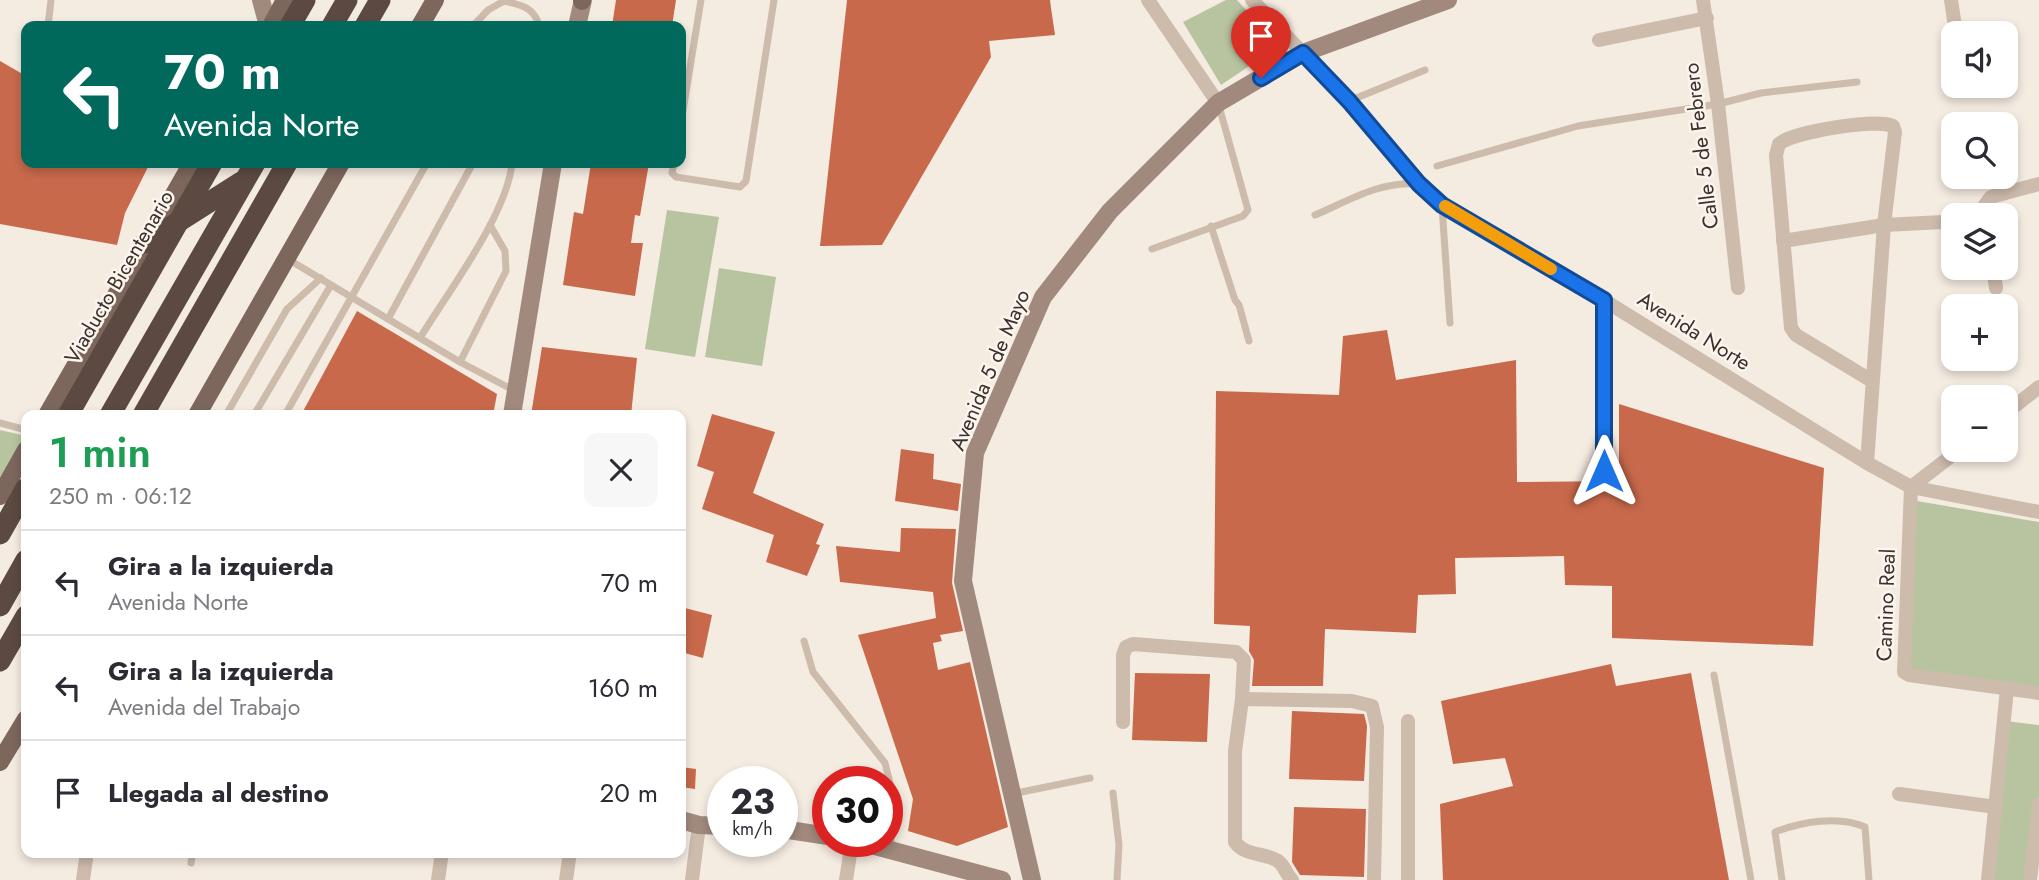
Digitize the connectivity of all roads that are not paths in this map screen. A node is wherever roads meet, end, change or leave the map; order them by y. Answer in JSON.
{"nodes":[{"id":1,"x":51,"y":0,"type":"edge"},
{"id":2,"x":261,"y":0,"type":"edge"},
{"id":3,"x":289,"y":0,"type":"edge"},
{"id":4,"x":347,"y":0,"type":"edge"},
{"id":5,"x":380,"y":0,"type":"edge"},
{"id":6,"x":435,"y":0,"type":"edge"},
{"id":7,"x":582,"y":0,"type":"edge"},
{"id":8,"x":701,"y":0,"type":"edge"},
{"id":9,"x":774,"y":0,"type":"edge"},
{"id":10,"x":1148,"y":0,"type":"edge"},
{"id":11,"x":1252,"y":0,"type":"edge"},
{"id":12,"x":1448,"y":0,"type":"edge"},
{"id":13,"x":1703,"y":0,"type":"edge"},
{"id":14,"x":1951,"y":0,"type":"edge"},
{"id":15,"x":1707,"y":18,"type":"junction"},
{"id":16,"x":49,"y":21,"type":"edge"},
{"id":17,"x":267,"y":21,"type":"edge"},
{"id":18,"x":273,"y":21,"type":"edge"},
{"id":19,"x":290,"y":21,"type":"edge"},
{"id":20,"x":335,"y":21,"type":"edge"},
{"id":21,"x":368,"y":21,"type":"edge"},
{"id":22,"x":423,"y":21,"type":"edge"},
{"id":23,"x":478,"y":21,"type":"edge"},
{"id":24,"x":538,"y":21,"type":"edge"},
{"id":25,"x":578,"y":21,"type":"edge"},
{"id":26,"x":1954,"y":21,"type":"edge"},
{"id":27,"x":1599,"y":40,"type":"dead end"},
{"id":28,"x":1303,"y":53,"type":"junction"},
{"id":29,"x":1425,"y":70,"type":"dead end"},
{"id":30,"x":1857,"y":82,"type":"dead end"},
{"id":31,"x":686,"y":92,"type":"edge"},
{"id":32,"x":1349,"y":101,"type":"junction"},
{"id":33,"x":1218,"y":103,"type":"junction"},
{"id":34,"x":1718,"y":104,"type":"junction"},
{"id":35,"x":1437,"y":166,"type":"dead end"},
{"id":36,"x":189,"y":168,"type":"edge"},
{"id":37,"x":209,"y":168,"type":"edge"},
{"id":38,"x":284,"y":168,"type":"edge"},
{"id":39,"x":338,"y":168,"type":"edge"},
{"id":40,"x":424,"y":168,"type":"edge"},
{"id":41,"x":470,"y":168,"type":"edge"},
{"id":42,"x":511,"y":168,"type":"edge"},
{"id":43,"x":551,"y":168,"type":"edge"},
{"id":44,"x":673,"y":168,"type":"edge"},
{"id":45,"x":250,"y":171,"type":"edge"},
{"id":46,"x":1419,"y":184,"type":"junction"},
{"id":47,"x":2039,"y":184,"type":"edge"},
{"id":48,"x":1986,"y":203,"type":"edge"},
{"id":49,"x":1442,"y":205,"type":"junction"},
{"id":50,"x":1315,"y":215,"type":"dead end"},
{"id":51,"x":1941,"y":222,"type":"edge"},
{"id":52,"x":490,"y":225,"type":"junction"},
{"id":53,"x":1884,"y":225,"type":"junction"},
{"id":54,"x":1211,"y":226,"type":"junction"},
{"id":55,"x":1783,"y":242,"type":"junction"},
{"id":56,"x":145,"y":243,"type":"junction"},
{"id":57,"x":1152,"y":249,"type":"dead end"},
{"id":58,"x":286,"y":258,"type":"junction"},
{"id":59,"x":321,"y":278,"type":"junction"},
{"id":60,"x":1995,"y":280,"type":"edge"},
{"id":61,"x":331,"y":285,"type":"junction"},
{"id":62,"x":1738,"y":288,"type":"dead end"},
{"id":63,"x":1996,"y":288,"type":"dead end"},
{"id":64,"x":352,"y":296,"type":"junction"},
{"id":65,"x":1604,"y":300,"type":"junction"},
{"id":66,"x":388,"y":319,"type":"junction"},
{"id":67,"x":1450,"y":323,"type":"dead end"},
{"id":68,"x":420,"y":338,"type":"junction"},
{"id":69,"x":1249,"y":341,"type":"dead end"},
{"id":70,"x":460,"y":362,"type":"junction"},
{"id":71,"x":1872,"y":381,"type":"junction"},
{"id":72,"x":2039,"y":387,"type":"edge"},
{"id":73,"x":516,"y":392,"type":"junction"},
{"id":74,"x":2018,"y":404,"type":"edge"},
{"id":75,"x":50,"y":410,"type":"edge"},
{"id":76,"x":71,"y":410,"type":"edge"},
{"id":77,"x":113,"y":410,"type":"edge"},
{"id":78,"x":146,"y":410,"type":"edge"},
{"id":79,"x":200,"y":410,"type":"edge"},
{"id":80,"x":229,"y":410,"type":"edge"},
{"id":81,"x":257,"y":410,"type":"edge"},
{"id":82,"x":288,"y":410,"type":"edge"},
{"id":83,"x":513,"y":410,"type":"edge"},
{"id":84,"x":0,"y":423,"type":"edge"},
{"id":85,"x":21,"y":429,"type":"edge"},
{"id":86,"x":21,"y":459,"type":"edge"},
{"id":87,"x":1943,"y":462,"type":"edge"},
{"id":88,"x":1867,"y":463,"type":"junction"},
{"id":89,"x":1604,"y":471,"type":"dead end"},
{"id":90,"x":1911,"y":487,"type":"junction"},
{"id":91,"x":0,"y":496,"type":"edge"},
{"id":92,"x":21,"y":497,"type":"edge"},
{"id":93,"x":2039,"y":512,"type":"edge"},
{"id":94,"x":0,"y":534,"type":"edge"},
{"id":95,"x":21,"y":569,"type":"edge"},
{"id":96,"x":0,"y":606,"type":"edge"},
{"id":97,"x":21,"y":625,"type":"edge"},
{"id":98,"x":804,"y":641,"type":"dead end"},
{"id":99,"x":0,"y":661,"type":"edge"},
{"id":100,"x":1714,"y":675,"type":"dead end"},
{"id":101,"x":2007,"y":689,"type":"junction"},
{"id":102,"x":2039,"y":692,"type":"edge"},
{"id":103,"x":1242,"y":699,"type":"junction"},
{"id":104,"x":1408,"y":721,"type":"dead end"},
{"id":105,"x":1123,"y":722,"type":"dead end"},
{"id":106,"x":21,"y":727,"type":"edge"},
{"id":107,"x":0,"y":762,"type":"edge"},
{"id":108,"x":887,"y":766,"type":"edge"},
{"id":109,"x":1090,"y":778,"type":"dead end"},
{"id":110,"x":1113,"y":793,"type":"dead end"},
{"id":111,"x":1012,"y":794,"type":"junction"},
{"id":112,"x":1899,"y":794,"type":"dead end"},
{"id":113,"x":2039,"y":804,"type":"edge"},
{"id":114,"x":1996,"y":807,"type":"junction"},
{"id":115,"x":686,"y":821,"type":"edge"},
{"id":116,"x":699,"y":825,"type":"junction"},
{"id":117,"x":707,"y":825,"type":"edge"},
{"id":118,"x":903,"y":854,"type":"edge"},
{"id":119,"x":850,"y":857,"type":"edge"},
{"id":120,"x":86,"y":858,"type":"edge"},
{"id":121,"x":192,"y":858,"type":"edge"},
{"id":122,"x":441,"y":858,"type":"edge"},
{"id":123,"x":569,"y":858,"type":"edge"},
{"id":124,"x":191,"y":863,"type":"dead end"},
{"id":125,"x":979,"y":876,"type":"edge"},
{"id":126,"x":83,"y":880,"type":"edge"},
{"id":127,"x":438,"y":880,"type":"edge"},
{"id":128,"x":566,"y":880,"type":"edge"},
{"id":129,"x":692,"y":880,"type":"edge"},
{"id":130,"x":846,"y":880,"type":"edge"},
{"id":131,"x":1002,"y":880,"type":"edge"},
{"id":132,"x":1032,"y":880,"type":"edge"},
{"id":133,"x":1117,"y":880,"type":"edge"},
{"id":134,"x":1292,"y":880,"type":"edge"},
{"id":135,"x":1374,"y":880,"type":"edge"},
{"id":136,"x":1408,"y":880,"type":"edge"},
{"id":137,"x":1751,"y":880,"type":"edge"},
{"id":138,"x":1782,"y":880,"type":"edge"},
{"id":139,"x":1870,"y":880,"type":"edge"},
{"id":140,"x":1988,"y":880,"type":"edge"},
{"id":141,"x":2030,"y":880,"type":"edge"}],
"edges":[{"from":1,"to":16,"type":"lane"},
{"from":2,"to":17,"type":"street"},
{"from":3,"to":18,"type":"main road"},
{"from":3,"to":19,"type":"highway"},
{"from":4,"to":20,"type":"highway"},
{"from":5,"to":21,"type":"highway"},
{"from":6,"to":22,"type":"main road"},
{"from":7,"to":25,"type":"street"},
{"from":8,"to":31,"type":"lane"},
{"from":9,"to":44,"type":"lane"},
{"from":10,"to":33,"type":"street"},
{"from":11,"to":28,"type":"street","name":"Avenida Norte"},
{"from":12,"to":28,"type":"street","name":"Avenida 5 de Mayo"},
{"from":13,"to":15,"type":"street","name":"Calle 5 de Febrero"},
{"from":14,"to":26,"type":"street"},
{"from":15,"to":27,"type":"street"},
{"from":15,"to":34,"type":"street","name":"Calle 5 de Febrero"},
{"from":23,"to":24,"type":"lane"},
{"from":28,"to":32,"type":"street","name":"Avenida Norte"},
{"from":28,"to":33,"type":"street","name":"Avenida 5 de Mayo"},
{"from":29,"to":32,"type":"lane"},
{"from":30,"to":34,"type":"lane"},
{"from":32,"to":46,"type":"street","name":"Avenida Norte"},
{"from":33,"to":54,"type":"lane"},
{"from":33,"to":111,"type":"street","name":"Avenida 5 de Mayo"},
{"from":34,"to":35,"type":"lane"},
{"from":34,"to":62,"type":"street","name":"Calle 5 de Febrero"},
{"from":36,"to":56,"type":"main road"},
{"from":37,"to":76,"type":"highway","name":"Viaducto Bicentenario","bridge":true},
{"from":38,"to":78,"type":"highway"},
{"from":39,"to":58,"type":"main road"},
{"from":40,"to":64,"type":"lane"},
{"from":41,"to":66,"type":"lane"},
{"from":42,"to":52,"type":"lane"},
{"from":43,"to":73,"type":"street"},
{"from":45,"to":56,"type":"highway"},
{"from":45,"to":77,"type":"highway"},
{"from":46,"to":49,"type":"street","name":"Avenida Norte"},
{"from":46,"to":50,"type":"lane"},
{"from":47,"to":48,"type":"street"},
{"from":49,"to":65,"type":"street","name":"Avenida Norte"},
{"from":49,"to":67,"type":"lane"},
{"from":51,"to":53,"type":"street"},
{"from":52,"to":68,"type":"lane"},
{"from":52,"to":70,"type":"lane"},
{"from":53,"to":55,"type":"street"},
{"from":53,"to":55,"type":"street"},
{"from":53,"to":71,"type":"street"},
{"from":54,"to":57,"type":"lane"},
{"from":54,"to":69,"type":"lane"},
{"from":55,"to":71,"type":"street"},
{"from":56,"to":75,"type":"main road"},
{"from":58,"to":59,"type":"lane"},
{"from":58,"to":79,"type":"main road"},
{"from":59,"to":61,"type":"lane"},
{"from":59,"to":80,"type":"lane"},
{"from":60,"to":63,"type":"street"},
{"from":61,"to":64,"type":"lane"},
{"from":61,"to":81,"type":"lane"},
{"from":64,"to":66,"type":"lane"},
{"from":64,"to":82,"type":"lane"},
{"from":65,"to":88,"type":"street","name":"Avenida Norte"},
{"from":65,"to":89,"type":"street"},
{"from":66,"to":68,"type":"lane"},
{"from":68,"to":70,"type":"lane"},
{"from":70,"to":73,"type":"lane"},
{"from":71,"to":88,"type":"street"},
{"from":72,"to":74,"type":"street"},
{"from":73,"to":83,"type":"street"},
{"from":84,"to":85,"type":"lane"},
{"from":86,"to":91,"type":"main road"},
{"from":87,"to":90,"type":"street"},
{"from":88,"to":90,"type":"street","name":"Avenida Norte"},
{"from":90,"to":93,"type":"street","name":"Avenida Norte"},
{"from":90,"to":101,"type":"street","name":"Camino Real"},
{"from":92,"to":94,"type":"highway","bridge":true},
{"from":95,"to":96,"type":"highway"},
{"from":97,"to":99,"type":"highway"},
{"from":98,"to":108,"type":"lane"},
{"from":100,"to":137,"type":"lane"},
{"from":101,"to":102,"type":"street","name":"Camino Real"},
{"from":101,"to":114,"type":"street"},
{"from":103,"to":105,"type":"street"},
{"from":103,"to":134,"type":"street"},
{"from":103,"to":135,"type":"street"},
{"from":104,"to":136,"type":"street"},
{"from":106,"to":107,"type":"main road"},
{"from":109,"to":111,"type":"lane"},
{"from":110,"to":133,"type":"lane"},
{"from":111,"to":132,"type":"street","name":"Avenida 5 de Mayo"},
{"from":112,"to":114,"type":"street"},
{"from":113,"to":141,"type":"street"},
{"from":114,"to":140,"type":"street"},
{"from":115,"to":116,"type":"street"},
{"from":116,"to":117,"type":"street"},
{"from":116,"to":129,"type":"street"},
{"from":118,"to":125,"type":"street"},
{"from":119,"to":130,"type":"street"},
{"from":120,"to":126,"type":"street"},
{"from":121,"to":124,"type":"lane"},
{"from":122,"to":127,"type":"street"},
{"from":123,"to":128,"type":"street"},
{"from":125,"to":131,"type":"street"},
{"from":138,"to":139,"type":"lane"}]}
